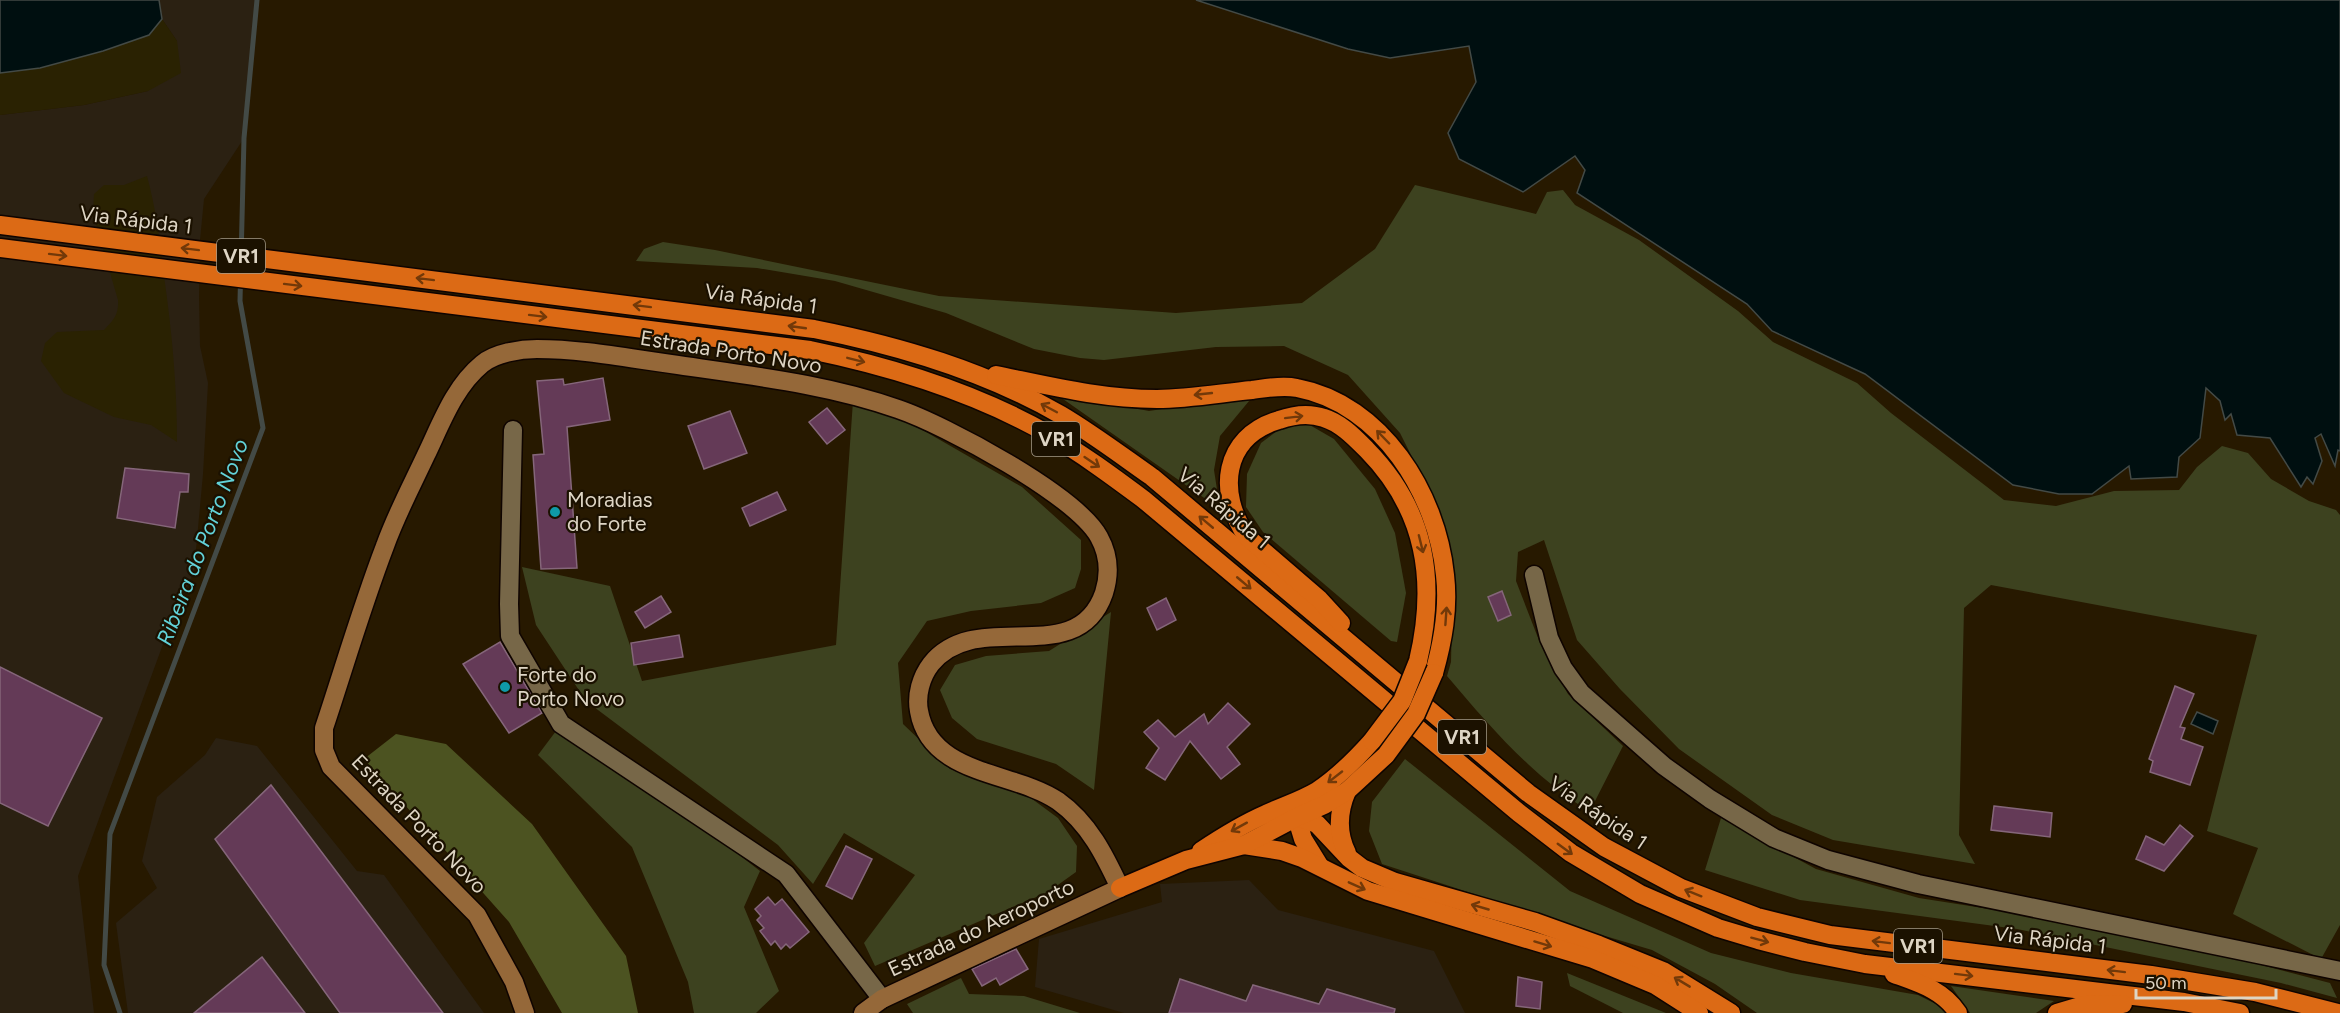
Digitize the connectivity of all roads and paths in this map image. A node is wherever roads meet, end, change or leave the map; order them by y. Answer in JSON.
{"nodes":[{"id":1,"x":0,"y":225,"type":"edge"},
{"id":2,"x":0,"y":248,"type":"edge"},
{"id":3,"x":955,"y":366,"type":"junction"},
{"id":4,"x":513,"y":430,"type":"dead end"},
{"id":5,"x":1534,"y":575,"type":"dead end"},
{"id":6,"x":1396,"y":681,"type":"junction"},
{"id":7,"x":1347,"y":791,"type":"junction"},
{"id":8,"x":1295,"y":811,"type":"junction"},
{"id":9,"x":1244,"y":845,"type":"junction"},
{"id":10,"x":1349,"y":858,"type":"junction"},
{"id":11,"x":1186,"y":860,"type":"junction"},
{"id":12,"x":1321,"y":867,"type":"junction"},
{"id":13,"x":1120,"y":888,"type":"junction"},
{"id":14,"x":1865,"y":964,"type":"junction"},
{"id":15,"x":2340,"y":971,"type":"edge"},
{"id":16,"x":882,"y":999,"type":"junction"},
{"id":17,"x":2184,"y":1002,"type":"junction"},
{"id":18,"x":525,"y":1013,"type":"edge"},
{"id":19,"x":863,"y":1013,"type":"edge"},
{"id":20,"x":1699,"y":1013,"type":"edge"},
{"id":21,"x":1731,"y":1013,"type":"edge"},
{"id":22,"x":1958,"y":1013,"type":"edge"},
{"id":23,"x":2057,"y":1013,"type":"edge"},
{"id":24,"x":2240,"y":1013,"type":"edge"},
{"id":25,"x":2338,"y":1013,"type":"edge"}],
"edges":[{"from":3,"to":1,"type":"highway","name":"Via Rápida 1","number":"VR1","one_way":true},
{"from":2,"to":14,"type":"highway","number":"VR1","one_way":true},
{"from":6,"to":3,"type":"highway","name":"Via Rápida 1","number":"VR1","one_way":true},
{"from":7,"to":3,"type":"highway","one_way":true,"bridge":true},
{"from":4,"to":16,"type":"street"},
{"from":5,"to":15,"type":"street"},
{"from":6,"to":8,"type":"highway","one_way":true,"bridge":true},
{"from":25,"to":6,"type":"highway","name":"Via Rápida 1","number":"VR1","one_way":true},
{"from":7,"to":8,"type":"highway"},
{"from":7,"to":10,"type":"highway"},
{"from":8,"to":9,"type":"highway"},
{"from":8,"to":10,"type":"highway"},
{"from":8,"to":11,"type":"highway","one_way":true},
{"from":8,"to":12,"type":"highway"},
{"from":9,"to":11,"type":"highway"},
{"from":9,"to":12,"type":"highway"},
{"from":21,"to":10,"type":"highway","one_way":true},
{"from":11,"to":13,"type":"highway"},
{"from":12,"to":20,"type":"highway","one_way":true},
{"from":13,"to":16,"type":"main road","name":"Estrada do Aeroporto"},
{"from":13,"to":18,"type":"main road","name":"Estrada Porto Novo"},
{"from":14,"to":17,"type":"highway","number":"VR1","one_way":true},
{"from":14,"to":22,"type":"highway"},
{"from":16,"to":19,"type":"main road","name":"Estrada do Aeroporto"},
{"from":17,"to":23,"type":"highway"},
{"from":17,"to":24,"type":"highway","number":"VR1"}]}
